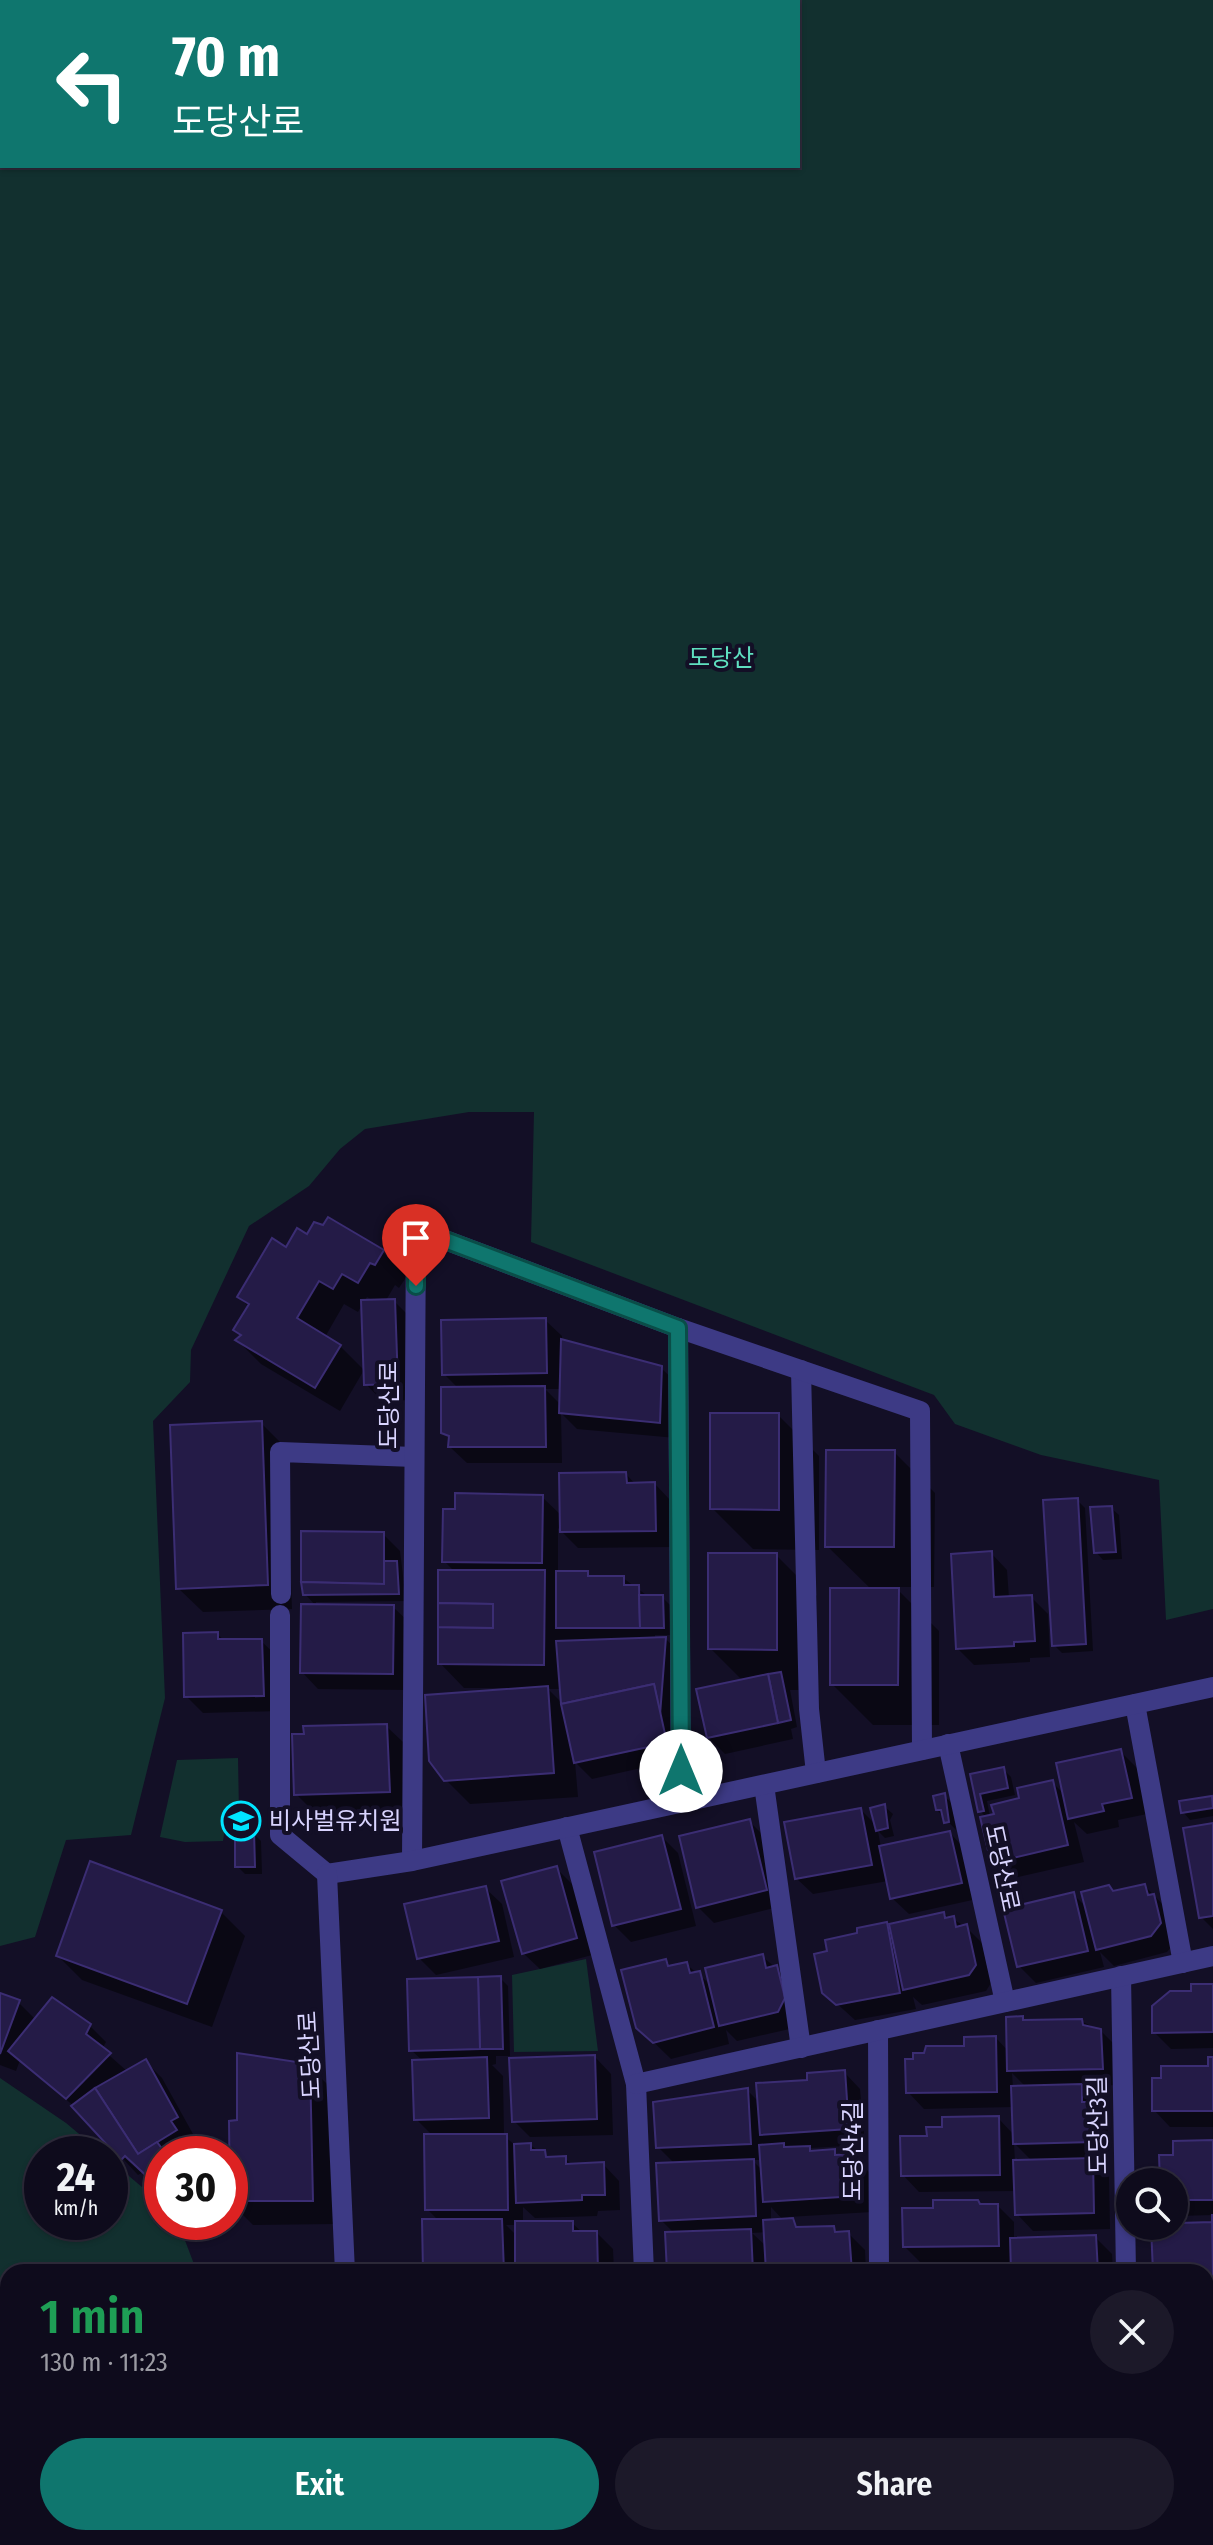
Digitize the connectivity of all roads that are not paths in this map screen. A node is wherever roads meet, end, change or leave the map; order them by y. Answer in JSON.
{"nodes":[{"id":1,"x":678,"y":1328,"type":"junction"},
{"id":2,"x":801,"y":1370,"type":"junction"},
{"id":3,"x":414,"y":1457,"type":"junction"},
{"id":4,"x":281,"y":1594,"type":"dead end"},
{"id":5,"x":280,"y":1615,"type":"dead end"},
{"id":6,"x":1213,"y":1687,"type":"edge"},
{"id":7,"x":1135,"y":1704,"type":"junction"},
{"id":8,"x":948,"y":1744,"type":"junction"},
{"id":9,"x":922,"y":1750,"type":"junction"},
{"id":10,"x":816,"y":1773,"type":"junction"},
{"id":11,"x":764,"y":1785,"type":"junction"},
{"id":12,"x":681,"y":1802,"type":"junction"},
{"id":13,"x":567,"y":1827,"type":"junction"},
{"id":14,"x":412,"y":1861,"type":"junction"},
{"id":15,"x":327,"y":1874,"type":"junction"},
{"id":16,"x":1213,"y":1956,"type":"edge"},
{"id":17,"x":1183,"y":1963,"type":"junction"},
{"id":18,"x":1121,"y":1976,"type":"junction"},
{"id":19,"x":1005,"y":2002,"type":"junction"},
{"id":20,"x":878,"y":2030,"type":"junction"},
{"id":21,"x":801,"y":2048,"type":"junction"},
{"id":22,"x":636,"y":2084,"type":"junction"},
{"id":23,"x":345,"y":2264,"type":"edge"},
{"id":24,"x":644,"y":2264,"type":"edge"},
{"id":25,"x":879,"y":2264,"type":"edge"},
{"id":26,"x":1126,"y":2264,"type":"edge"}],
"edges":[{"from":1,"to":2,"type":"street","name":"도당산로"},
{"from":1,"to":3,"type":"street","name":"도당산로"},
{"from":1,"to":12,"type":"street"},
{"from":2,"to":9,"type":"street","name":"도당산로"},
{"from":2,"to":10,"type":"street"},
{"from":3,"to":4,"type":"street"},
{"from":3,"to":14,"type":"street","name":"도당산로"},
{"from":5,"to":15,"type":"street"},
{"from":6,"to":7,"type":"street"},
{"from":7,"to":8,"type":"street"},
{"from":7,"to":17,"type":"street"},
{"from":8,"to":9,"type":"street"},
{"from":8,"to":19,"type":"street","name":"도당산로"},
{"from":9,"to":10,"type":"street"},
{"from":10,"to":11,"type":"street"},
{"from":11,"to":12,"type":"street"},
{"from":11,"to":21,"type":"street"},
{"from":12,"to":13,"type":"street"},
{"from":13,"to":14,"type":"street"},
{"from":13,"to":22,"type":"street"},
{"from":14,"to":15,"type":"street"},
{"from":15,"to":23,"type":"street","name":"도당산로"},
{"from":16,"to":17,"type":"street"},
{"from":17,"to":18,"type":"street"},
{"from":18,"to":19,"type":"street"},
{"from":18,"to":26,"type":"street","name":"도당산3길"},
{"from":19,"to":20,"type":"street"},
{"from":20,"to":21,"type":"street"},
{"from":20,"to":25,"type":"street","name":"도당산4길"},
{"from":21,"to":22,"type":"street"},
{"from":22,"to":24,"type":"street"}]}
